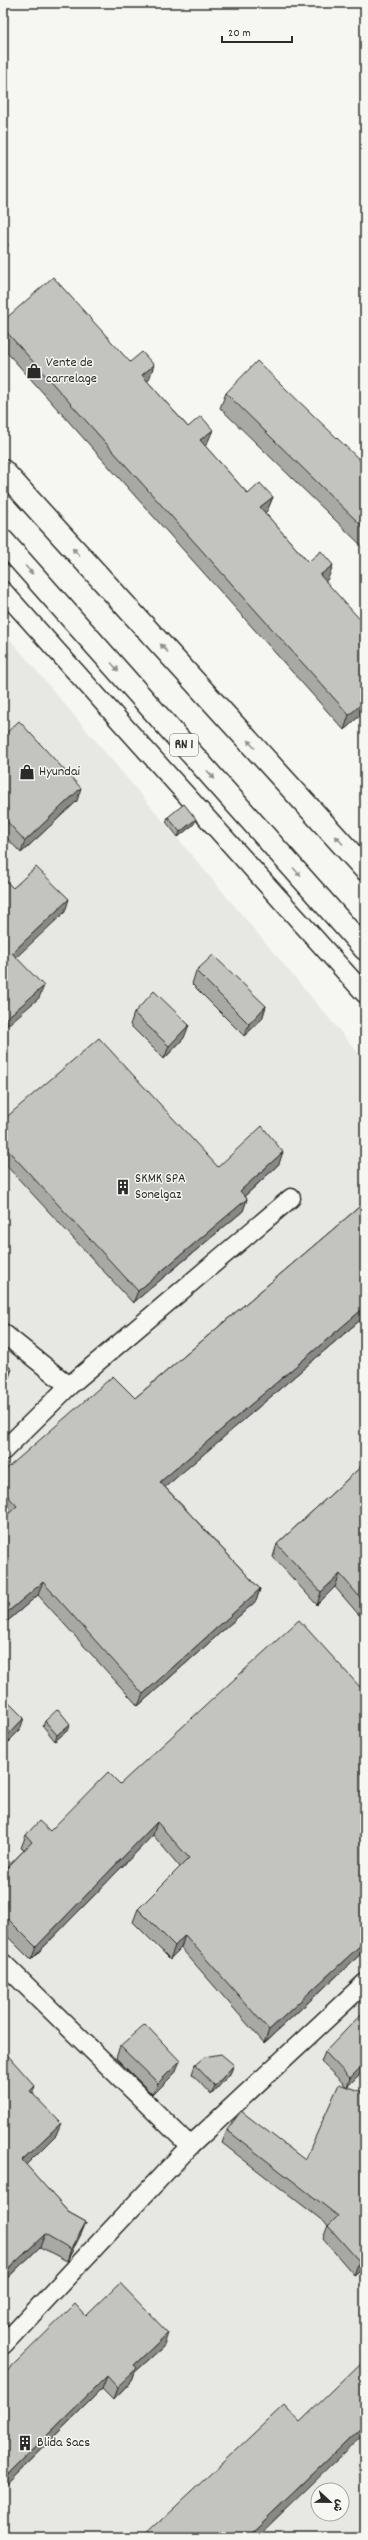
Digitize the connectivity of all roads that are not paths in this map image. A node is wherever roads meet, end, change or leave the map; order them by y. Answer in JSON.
{"nodes":[{"id":1,"x":3,"y":471,"type":"edge"},
{"id":2,"x":3,"y":540,"type":"edge"},
{"id":3,"x":3,"y":591,"type":"edge"},
{"id":4,"x":365,"y":869,"type":"edge"},
{"id":5,"x":365,"y":949,"type":"edge"},
{"id":6,"x":365,"y":994,"type":"edge"},
{"id":7,"x":291,"y":1198,"type":"dead end"},
{"id":8,"x":3,"y":1333,"type":"edge"},
{"id":9,"x":70,"y":1386,"type":"junction"},
{"id":10,"x":3,"y":1451,"type":"edge"},
{"id":11,"x":3,"y":1963,"type":"edge"},
{"id":12,"x":365,"y":1983,"type":"edge"},
{"id":13,"x":190,"y":2146,"type":"junction"},
{"id":14,"x":3,"y":2345,"type":"edge"}],
"edges":[{"from":4,"to":1,"type":"highway","one_way":true},
{"from":2,"to":5,"type":"highway","number":"RN 1","one_way":true},
{"from":3,"to":6,"type":"street"},
{"from":7,"to":9,"type":"street"},
{"from":8,"to":9,"type":"street"},
{"from":9,"to":10,"type":"street"},
{"from":11,"to":13,"type":"street"},
{"from":12,"to":13,"type":"street"},
{"from":13,"to":14,"type":"street"}]}
